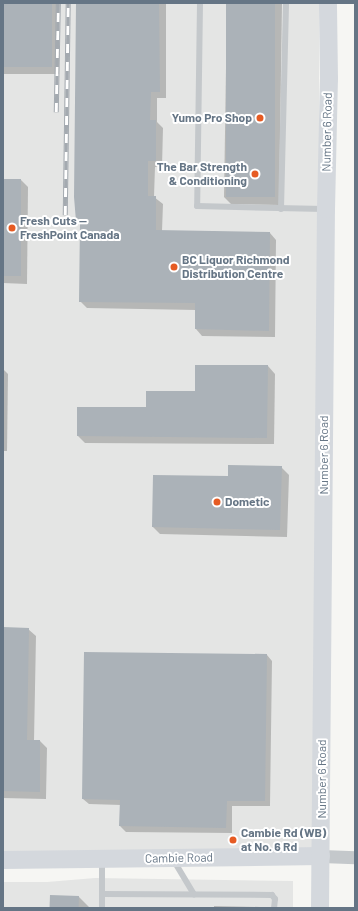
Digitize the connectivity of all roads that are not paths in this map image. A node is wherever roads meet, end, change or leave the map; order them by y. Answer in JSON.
{"nodes":[{"id":1,"x":200,"y":3,"type":"edge"},
{"id":2,"x":286,"y":3,"type":"edge"},
{"id":3,"x":328,"y":3,"type":"edge"},
{"id":4,"x":281,"y":209,"type":"junction"},
{"id":5,"x":326,"y":209,"type":"junction"},
{"id":6,"x":321,"y":856,"type":"junction"},
{"id":7,"x":355,"y":857,"type":"edge"},
{"id":8,"x":172,"y":858,"type":"junction"},
{"id":9,"x":102,"y":859,"type":"junction"},
{"id":10,"x":3,"y":860,"type":"edge"},
{"id":11,"x":102,"y":894,"type":"junction"},
{"id":12,"x":194,"y":894,"type":"junction"},
{"id":13,"x":102,"y":908,"type":"edge"},
{"id":14,"x":274,"y":908,"type":"edge"},
{"id":15,"x":320,"y":908,"type":"edge"}],
"edges":[{"from":1,"to":4,"type":"lane"},
{"from":2,"to":4,"type":"lane"},
{"from":3,"to":5,"type":"main road","name":"Number 6 Road"},
{"from":4,"to":5,"type":"lane"},
{"from":5,"to":6,"type":"main road","name":"Number 6 Road"},
{"from":6,"to":7,"type":"street","name":"Cambie Road"},
{"from":6,"to":8,"type":"main road","name":"Cambie Road"},
{"from":6,"to":15,"type":"main road","name":"Number 6 Road"},
{"from":8,"to":9,"type":"main road","name":"Cambie Road"},
{"from":8,"to":12,"type":"lane"},
{"from":9,"to":10,"type":"main road","name":"Cambie Road"},
{"from":9,"to":11,"type":"lane"},
{"from":11,"to":12,"type":"lane"},
{"from":11,"to":13,"type":"lane"},
{"from":12,"to":14,"type":"lane"}]}
